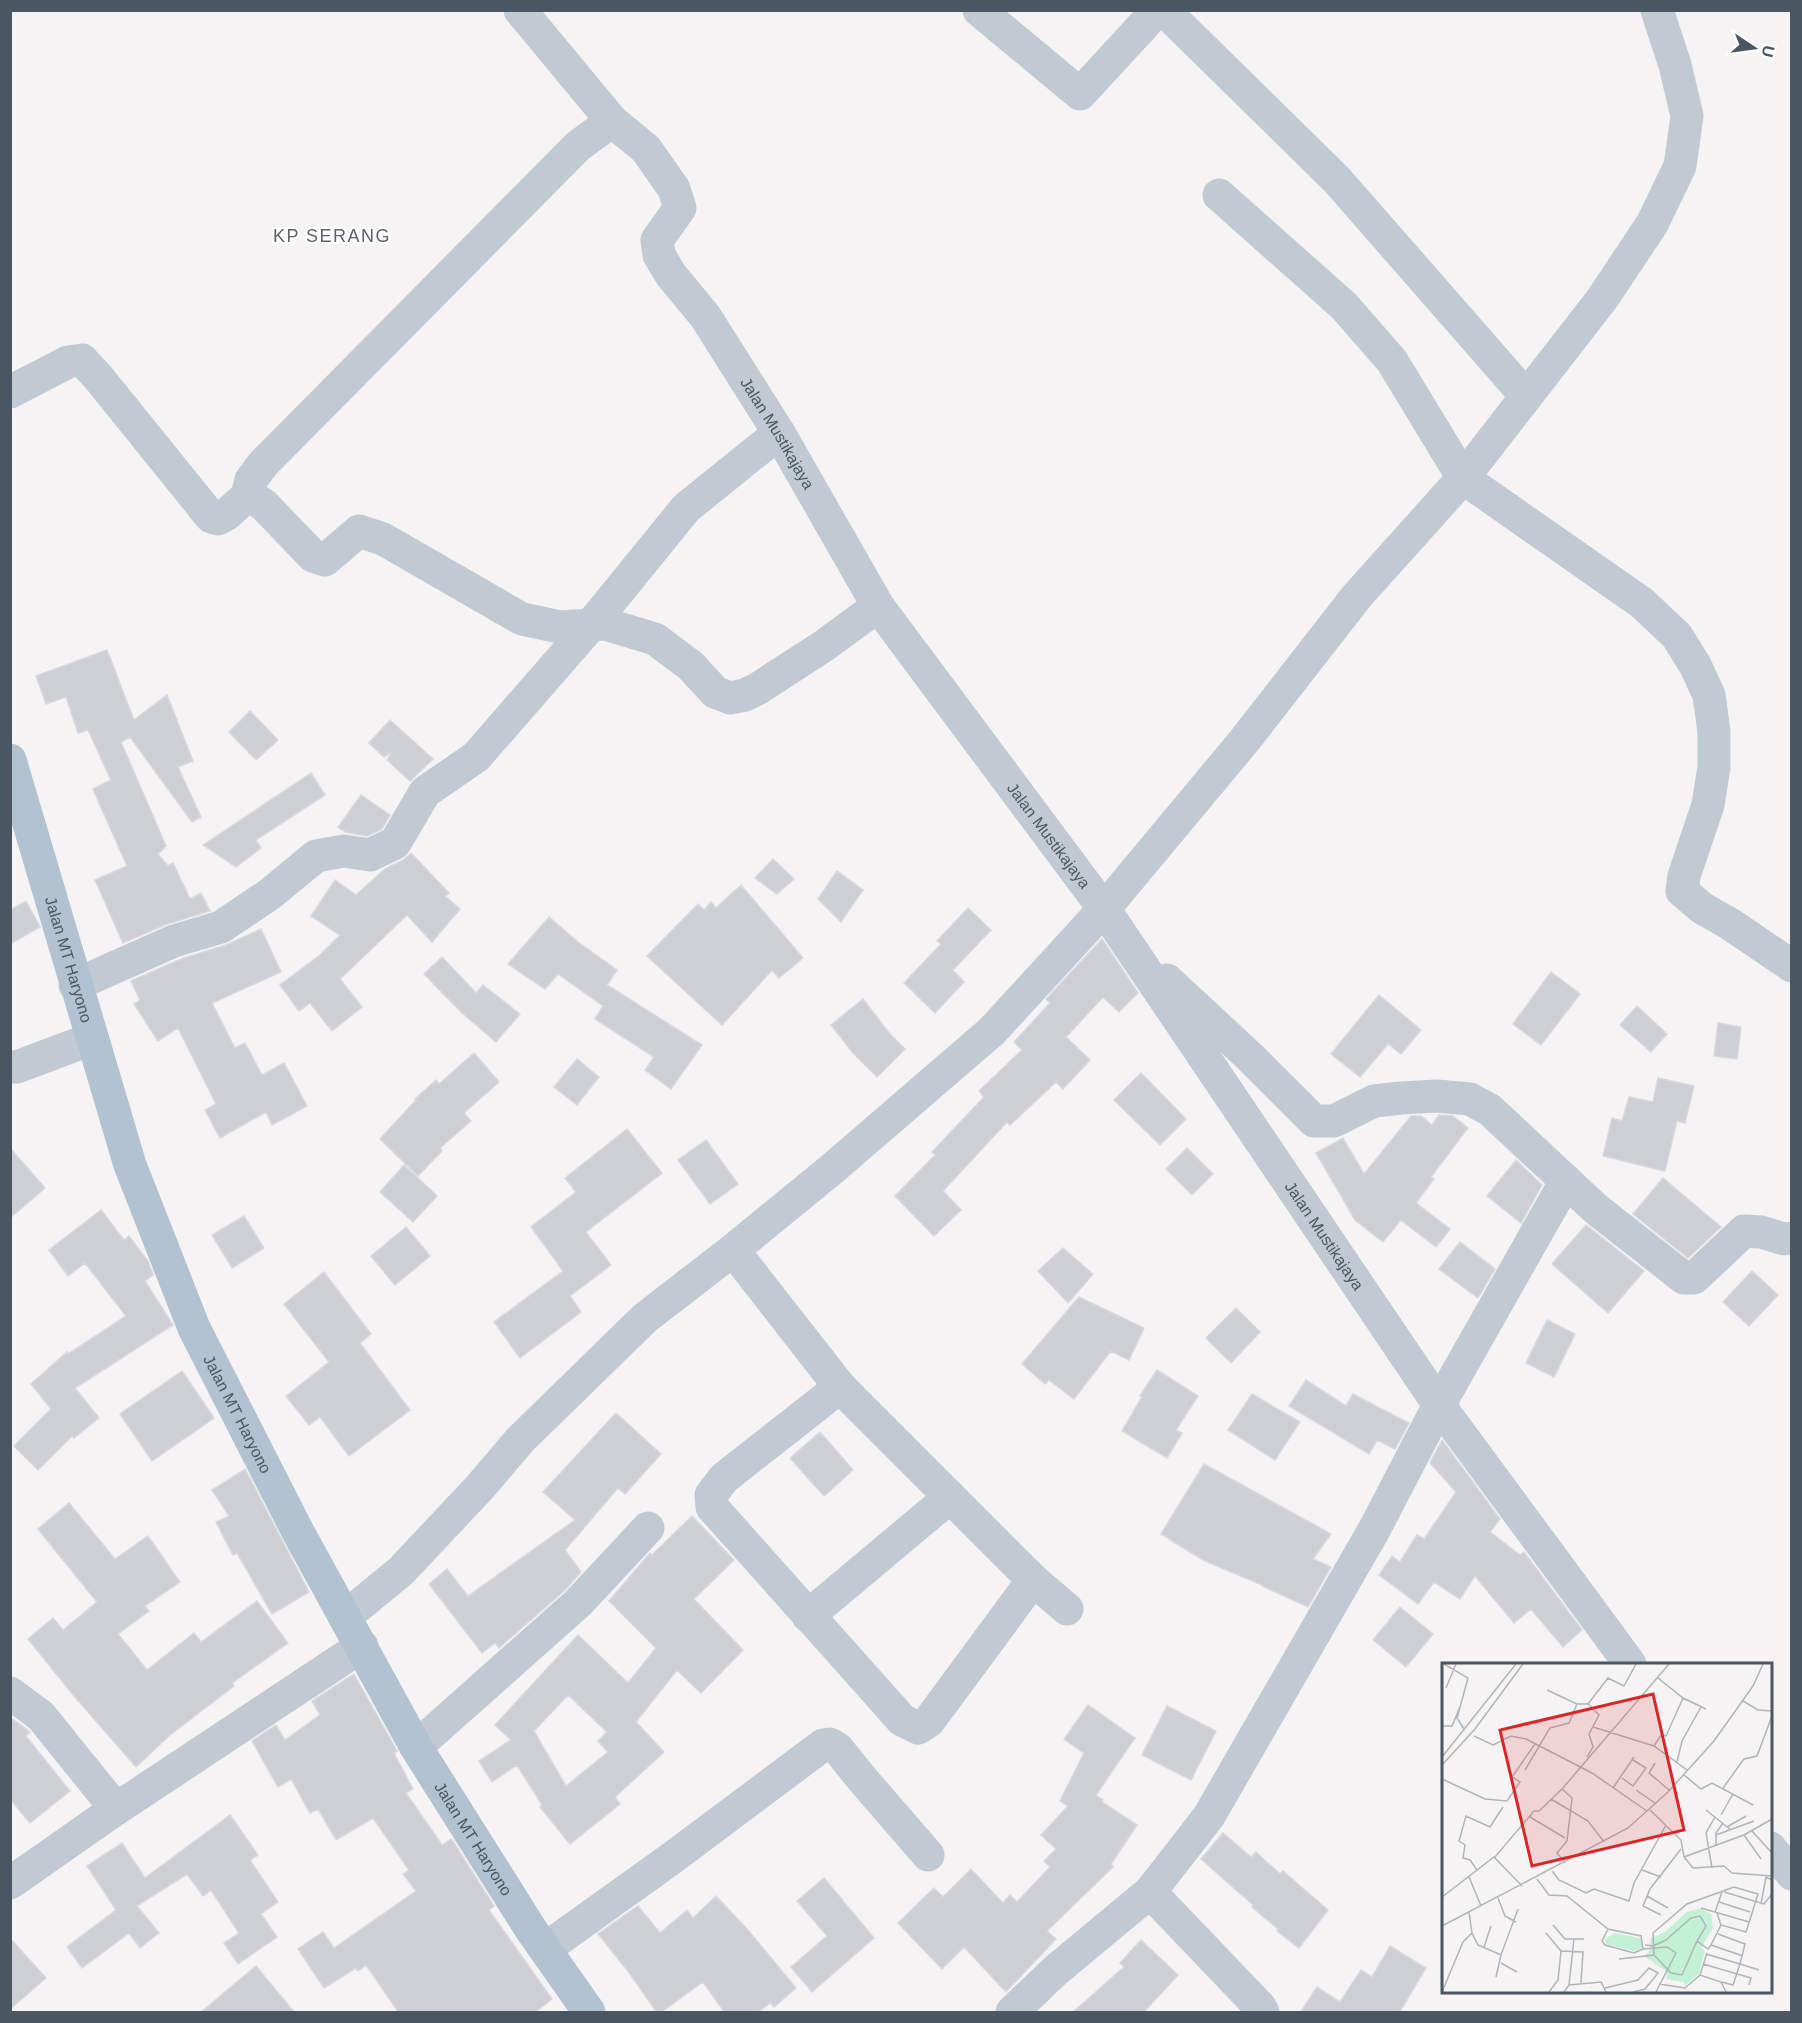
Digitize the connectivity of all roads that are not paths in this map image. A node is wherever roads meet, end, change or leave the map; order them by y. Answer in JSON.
{"nodes":[{"id":1,"x":520,"y":10,"type":"edge"},
{"id":2,"x":979,"y":10,"type":"edge"},
{"id":3,"x":1657,"y":10,"type":"edge"},
{"id":4,"x":612,"y":121,"type":"junction"},
{"id":5,"x":1219,"y":195,"type":"dead end"},
{"id":6,"x":10,"y":392,"type":"edge"},
{"id":7,"x":1526,"y":396,"type":"junction"},
{"id":8,"x":779,"y":433,"type":"junction"},
{"id":9,"x":1463,"y":478,"type":"junction"},
{"id":10,"x":247,"y":496,"type":"junction"},
{"id":11,"x":878,"y":606,"type":"junction"},
{"id":12,"x":591,"y":625,"type":"junction"},
{"id":13,"x":10,"y":760,"type":"edge"},
{"id":14,"x":1104,"y":909,"type":"junction"},
{"id":15,"x":1134,"y":952,"type":"junction"},
{"id":16,"x":1791,"y":966,"type":"edge"},
{"id":17,"x":75,"y":985,"type":"junction"},
{"id":18,"x":91,"y":1040,"type":"junction"},
{"id":19,"x":10,"y":1067,"type":"edge"},
{"id":20,"x":1566,"y":1181,"type":"junction"},
{"id":21,"x":1791,"y":1238,"type":"edge"},
{"id":22,"x":733,"y":1250,"type":"junction"},
{"id":23,"x":840,"y":1387,"type":"junction"},
{"id":24,"x":1439,"y":1405,"type":"junction"},
{"id":25,"x":950,"y":1497,"type":"junction"},
{"id":26,"x":648,"y":1528,"type":"dead end"},
{"id":27,"x":1033,"y":1580,"type":"junction"},
{"id":28,"x":1067,"y":1609,"type":"dead end"},
{"id":29,"x":345,"y":1617,"type":"junction"},
{"id":30,"x":808,"y":1617,"type":"junction"},
{"id":31,"x":362,"y":1646,"type":"junction"},
{"id":32,"x":1629,"y":1663,"type":"edge"},
{"id":33,"x":10,"y":1692,"type":"edge"},
{"id":34,"x":416,"y":1747,"type":"junction"},
{"id":35,"x":116,"y":1809,"type":"junction"},
{"id":36,"x":1772,"y":1850,"type":"edge"},
{"id":37,"x":928,"y":1855,"type":"dead end"},
{"id":38,"x":1791,"y":1874,"type":"edge"},
{"id":39,"x":10,"y":1883,"type":"edge"},
{"id":40,"x":1150,"y":1892,"type":"junction"},
{"id":41,"x":545,"y":1949,"type":"junction"},
{"id":42,"x":589,"y":2013,"type":"edge"},
{"id":43,"x":1012,"y":2013,"type":"edge"},
{"id":44,"x":1263,"y":2013,"type":"edge"}],
"edges":[{"from":1,"to":4,"type":"street","name":"Jalan Mustikajaya"},
{"from":2,"to":7,"type":"street"},
{"from":3,"to":7,"type":"street"},
{"from":4,"to":8,"type":"street","name":"Jalan Mustikajaya"},
{"from":4,"to":10,"type":"street"},
{"from":5,"to":9,"type":"street"},
{"from":6,"to":10,"type":"street"},
{"from":7,"to":9,"type":"street"},
{"from":8,"to":11,"type":"street","name":"Jalan Mustikajaya"},
{"from":8,"to":12,"type":"street"},
{"from":9,"to":14,"type":"street"},
{"from":9,"to":16,"type":"street"},
{"from":10,"to":12,"type":"street"},
{"from":11,"to":12,"type":"street"},
{"from":11,"to":14,"type":"street","name":"Jalan Mustikajaya"},
{"from":12,"to":17,"type":"street"},
{"from":13,"to":17,"type":"main road","name":"Jalan MT Haryono"},
{"from":14,"to":15,"type":"street","name":"Jalan Mustikajaya"},
{"from":14,"to":22,"type":"street"},
{"from":15,"to":20,"type":"street"},
{"from":15,"to":24,"type":"street","name":"Jalan Mustikajaya"},
{"from":17,"to":18,"type":"main road","name":"Jalan MT Haryono"},
{"from":18,"to":19,"type":"street"},
{"from":18,"to":29,"type":"main road","name":"Jalan MT Haryono"},
{"from":20,"to":21,"type":"street"},
{"from":20,"to":24,"type":"street"},
{"from":22,"to":23,"type":"street"},
{"from":22,"to":29,"type":"street"},
{"from":23,"to":25,"type":"street"},
{"from":23,"to":30,"type":"street"},
{"from":24,"to":32,"type":"street","name":"Jalan Mustikajaya"},
{"from":24,"to":40,"type":"street"},
{"from":25,"to":27,"type":"street"},
{"from":25,"to":30,"type":"street"},
{"from":26,"to":34,"type":"street"},
{"from":27,"to":28,"type":"street"},
{"from":27,"to":30,"type":"street"},
{"from":29,"to":31,"type":"main road","name":"Jalan MT Haryono"},
{"from":31,"to":34,"type":"main road","name":"Jalan MT Haryono"},
{"from":31,"to":35,"type":"street"},
{"from":33,"to":35,"type":"street"},
{"from":34,"to":41,"type":"main road","name":"Jalan MT Haryono"},
{"from":35,"to":39,"type":"street"},
{"from":36,"to":38,"type":"street"},
{"from":37,"to":41,"type":"street"},
{"from":40,"to":43,"type":"street"},
{"from":40,"to":44,"type":"street"},
{"from":41,"to":42,"type":"main road","name":"Jalan MT Haryono"}]}
